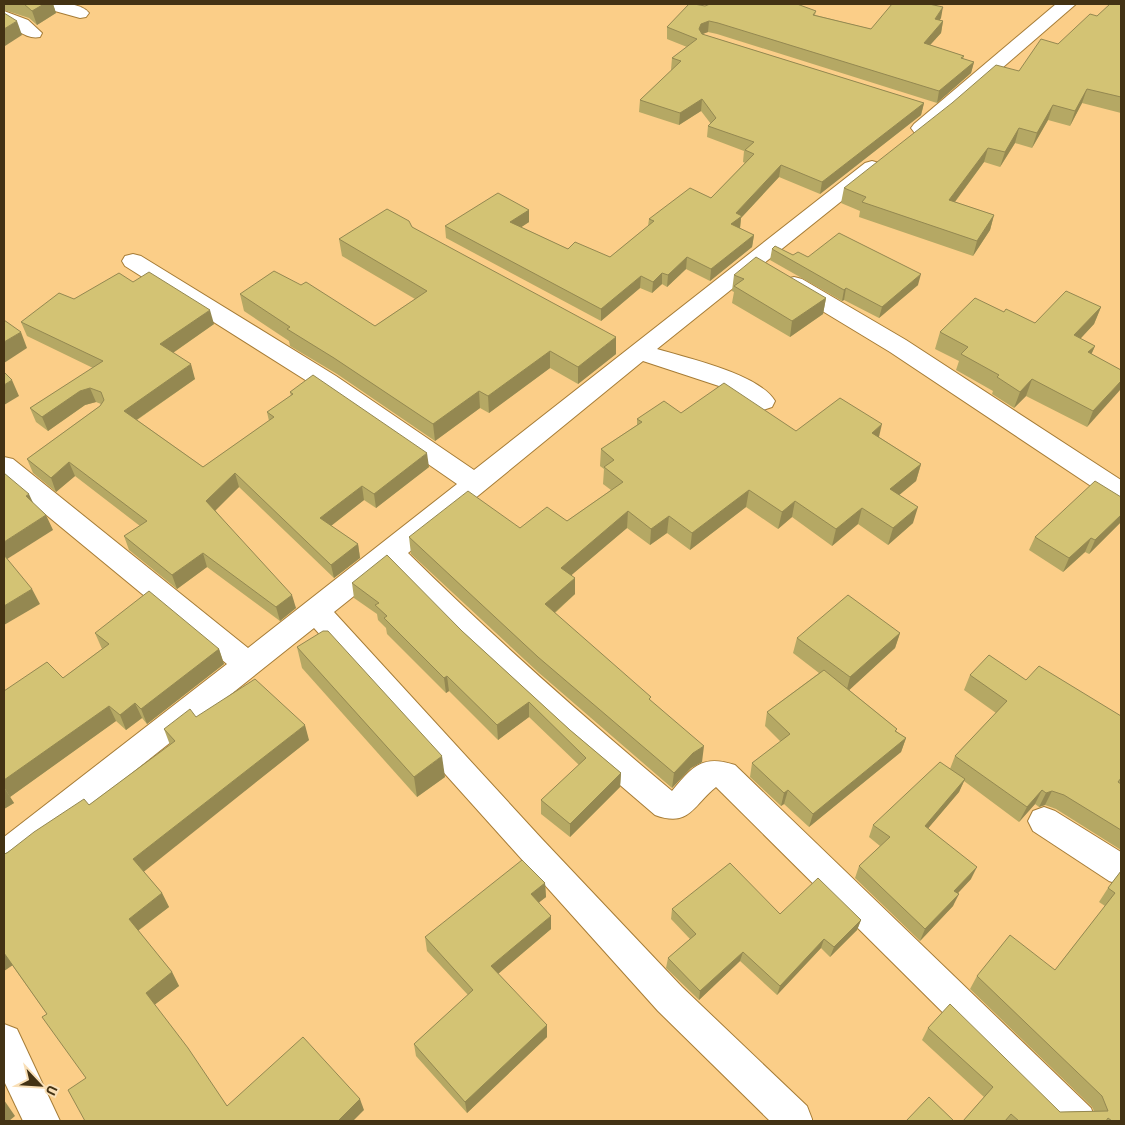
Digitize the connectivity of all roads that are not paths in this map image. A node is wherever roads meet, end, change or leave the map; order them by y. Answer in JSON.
{"nodes":[{"id":1,"x":50,"y":4,"type":"edge"},
{"id":2,"x":1067,"y":4,"type":"edge"},
{"id":3,"x":80,"y":13,"type":"dead end"},
{"id":4,"x":4,"y":16,"type":"edge"},
{"id":5,"x":33,"y":33,"type":"dead end"},
{"id":6,"x":133,"y":261,"type":"dead end"},
{"id":7,"x":754,"y":262,"type":"junction"},
{"id":8,"x":631,"y":350,"type":"junction"},
{"id":9,"x":763,"y":401,"type":"dead end"},
{"id":10,"x":34,"y":455,"type":"edge"},
{"id":11,"x":7,"y":469,"type":"edge"},
{"id":12,"x":476,"y":484,"type":"junction"},
{"id":13,"x":1121,"y":493,"type":"edge"},
{"id":14,"x":390,"y":552,"type":"junction"},
{"id":15,"x":315,"y":610,"type":"junction"},
{"id":16,"x":246,"y":663,"type":"junction"},
{"id":17,"x":1044,"y":820,"type":"dead end"},
{"id":18,"x":4,"y":856,"type":"edge"},
{"id":19,"x":1121,"y":870,"type":"edge"},
{"id":20,"x":4,"y":1042,"type":"edge"},
{"id":21,"x":794,"y":1119,"type":"dead end"},
{"id":22,"x":42,"y":1121,"type":"edge"},
{"id":23,"x":1078,"y":1121,"type":"edge"}],
"edges":[{"from":1,"to":3,"type":"street"},
{"from":2,"to":7,"type":"street"},
{"from":4,"to":5,"type":"street"},
{"from":6,"to":12,"type":"street"},
{"from":7,"to":8,"type":"street"},
{"from":7,"to":13,"type":"street"},
{"from":8,"to":9,"type":"street"},
{"from":8,"to":12,"type":"street"},
{"from":10,"to":11,"type":"street"},
{"from":11,"to":16,"type":"street"},
{"from":12,"to":14,"type":"street"},
{"from":14,"to":15,"type":"street"},
{"from":14,"to":23,"type":"street"},
{"from":15,"to":16,"type":"street"},
{"from":15,"to":21,"type":"street"},
{"from":16,"to":18,"type":"street"},
{"from":17,"to":19,"type":"street"},
{"from":20,"to":22,"type":"street"}]}
